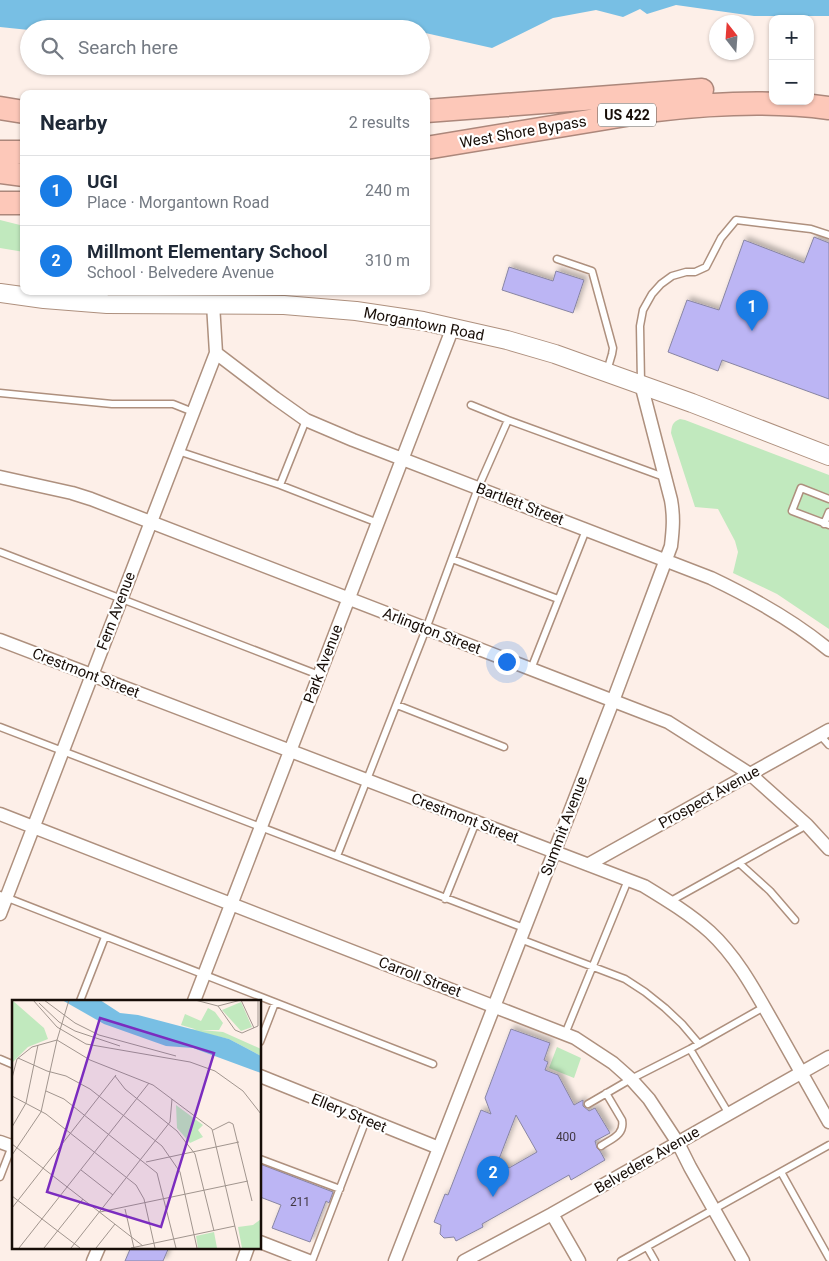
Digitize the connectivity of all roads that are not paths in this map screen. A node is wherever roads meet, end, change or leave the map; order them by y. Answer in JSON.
{"nodes":[{"id":1,"x":769,"y":91,"type":"edge"},
{"id":2,"x":814,"y":94,"type":"edge"},
{"id":3,"x":829,"y":96,"type":"edge"},
{"id":4,"x":0,"y":108,"type":"edge"},
{"id":5,"x":829,"y":108,"type":"edge"},
{"id":6,"x":20,"y":111,"type":"edge"},
{"id":7,"x":430,"y":112,"type":"edge"},
{"id":8,"x":430,"y":147,"type":"edge"},
{"id":9,"x":0,"y":152,"type":"edge"},
{"id":10,"x":20,"y":152,"type":"edge"},
{"id":11,"x":0,"y":172,"type":"edge"},
{"id":12,"x":20,"y":174,"type":"edge"},
{"id":13,"x":0,"y":203,"type":"edge"},
{"id":14,"x":20,"y":203,"type":"edge"},
{"id":15,"x":829,"y":236,"type":"edge"},
{"id":16,"x":557,"y":259,"type":"dead end"},
{"id":17,"x":0,"y":293,"type":"edge"},
{"id":18,"x":214,"y":304,"type":"junction"},
{"id":19,"x":453,"y":327,"type":"junction"},
{"id":20,"x":216,"y":353,"type":"junction"},
{"id":21,"x":606,"y":372,"type":"junction"},
{"id":22,"x":641,"y":384,"type":"junction"},
{"id":23,"x":0,"y":393,"type":"edge"},
{"id":24,"x":471,"y":406,"type":"dead end"},
{"id":25,"x":192,"y":412,"type":"junction"},
{"id":26,"x":306,"y":420,"type":"junction"},
{"id":27,"x":508,"y":420,"type":"junction"},
{"id":28,"x":178,"y":451,"type":"junction"},
{"id":29,"x":829,"y":456,"type":"edge"},
{"id":30,"x":402,"y":459,"type":"junction"},
{"id":31,"x":0,"y":476,"type":"edge"},
{"id":32,"x":666,"y":477,"type":"junction"},
{"id":33,"x":280,"y":485,"type":"junction"},
{"id":34,"x":478,"y":488,"type":"junction"},
{"id":35,"x":829,"y":499,"type":"edge"},
{"id":36,"x":829,"y":512,"type":"edge"},
{"id":37,"x":151,"y":522,"type":"junction"},
{"id":38,"x":378,"y":524,"type":"junction"},
{"id":39,"x":827,"y":524,"type":"edge"},
{"id":40,"x":586,"y":530,"type":"junction"},
{"id":41,"x":0,"y":552,"type":"edge"},
{"id":42,"x":452,"y":559,"type":"junction"},
{"id":43,"x":666,"y":560,"type":"junction"},
{"id":44,"x":121,"y":598,"type":"junction"},
{"id":45,"x":349,"y":599,"type":"junction"},
{"id":46,"x":558,"y":599,"type":"junction"},
{"id":47,"x":426,"y":629,"type":"junction"},
{"id":48,"x":0,"y":640,"type":"edge"},
{"id":49,"x":829,"y":650,"type":"edge"},
{"id":50,"x":531,"y":669,"type":"junction"},
{"id":51,"x":92,"y":675,"type":"junction"},
{"id":52,"x":319,"y":675,"type":"junction"},
{"id":53,"x":613,"y":701,"type":"junction"},
{"id":54,"x":396,"y":705,"type":"junction"},
{"id":55,"x":0,"y":728,"type":"edge"},
{"id":56,"x":824,"y":732,"type":"edge"},
{"id":57,"x":829,"y":745,"type":"edge"},
{"id":58,"x":504,"y":747,"type":"dead end"},
{"id":59,"x":63,"y":751,"type":"junction"},
{"id":60,"x":290,"y":751,"type":"junction"},
{"id":61,"x":750,"y":774,"type":"junction"},
{"id":62,"x":367,"y":781,"type":"junction"},
{"id":63,"x":0,"y":814,"type":"edge"},
{"id":64,"x":476,"y":822,"type":"junction"},
{"id":65,"x":807,"y":825,"type":"junction"},
{"id":66,"x":34,"y":827,"type":"junction"},
{"id":67,"x":261,"y":827,"type":"junction"},
{"id":68,"x":829,"y":849,"type":"edge"},
{"id":69,"x":554,"y":851,"type":"junction"},
{"id":70,"x":337,"y":856,"type":"junction"},
{"id":71,"x":588,"y":864,"type":"junction"},
{"id":72,"x":738,"y":864,"type":"junction"},
{"id":73,"x":628,"y":880,"type":"junction"},
{"id":74,"x":3,"y":896,"type":"edge"},
{"id":75,"x":445,"y":899,"type":"junction"},
{"id":76,"x":669,"y":902,"type":"junction"},
{"id":77,"x":231,"y":903,"type":"junction"},
{"id":78,"x":0,"y":914,"type":"edge"},
{"id":79,"x":795,"y":920,"type":"dead end"},
{"id":80,"x":522,"y":934,"type":"junction"},
{"id":81,"x":105,"y":936,"type":"junction"},
{"id":82,"x":593,"y":967,"type":"junction"},
{"id":83,"x":204,"y":975,"type":"junction"},
{"id":84,"x":80,"y":1000,"type":"edge"},
{"id":85,"x":194,"y":1000,"type":"edge"},
{"id":86,"x":275,"y":1003,"type":"junction"},
{"id":87,"x":494,"y":1006,"type":"junction"},
{"id":88,"x":764,"y":1007,"type":"junction"},
{"id":89,"x":565,"y":1034,"type":"junction"},
{"id":90,"x":261,"y":1039,"type":"edge"},
{"id":91,"x":699,"y":1044,"type":"junction"},
{"id":92,"x":690,"y":1049,"type":"junction"},
{"id":93,"x":829,"y":1057,"type":"edge"},
{"id":94,"x":0,"y":1060,"type":"edge"},
{"id":95,"x":12,"y":1064,"type":"edge"},
{"id":96,"x":433,"y":1064,"type":"dead end"},
{"id":97,"x":802,"y":1073,"type":"junction"},
{"id":98,"x":261,"y":1076,"type":"edge"},
{"id":99,"x":631,"y":1079,"type":"junction"},
{"id":100,"x":606,"y":1093,"type":"junction"},
{"id":101,"x":588,"y":1104,"type":"dead end"},
{"id":102,"x":729,"y":1114,"type":"junction"},
{"id":103,"x":366,"y":1120,"type":"junction"},
{"id":104,"x":829,"y":1122,"type":"edge"},
{"id":105,"x":678,"y":1143,"type":"junction"},
{"id":106,"x":9,"y":1145,"type":"edge"},
{"id":107,"x":829,"y":1145,"type":"edge"},
{"id":108,"x":600,"y":1146,"type":"dead end"},
{"id":109,"x":439,"y":1148,"type":"junction"},
{"id":110,"x":261,"y":1159,"type":"edge"},
{"id":111,"x":781,"y":1172,"type":"junction"},
{"id":112,"x":0,"y":1177,"type":"edge"},
{"id":113,"x":340,"y":1189,"type":"junction"},
{"id":114,"x":714,"y":1209,"type":"junction"},
{"id":115,"x":552,"y":1214,"type":"junction"},
{"id":116,"x":261,"y":1242,"type":"edge"},
{"id":117,"x":647,"y":1247,"type":"junction"},
{"id":118,"x":99,"y":1248,"type":"edge"},
{"id":119,"x":248,"y":1248,"type":"edge"},
{"id":120,"x":829,"y":1258,"type":"edge"},
{"id":121,"x":94,"y":1261,"type":"edge"},
{"id":122,"x":242,"y":1261,"type":"edge"},
{"id":123,"x":311,"y":1261,"type":"edge"},
{"id":124,"x":395,"y":1261,"type":"edge"},
{"id":125,"x":464,"y":1261,"type":"edge"},
{"id":126,"x":579,"y":1261,"type":"edge"},
{"id":127,"x":621,"y":1261,"type":"edge"},
{"id":128,"x":655,"y":1261,"type":"edge"},
{"id":129,"x":743,"y":1261,"type":"edge"}],
"edges":[{"from":1,"to":7,"type":"highway","name":"West Shore Bypass","number":"US 422"},
{"from":2,"to":3,"type":"highway"},
{"from":4,"to":6,"type":"highway"},
{"from":5,"to":8,"type":"highway","name":"West Shore Bypass","number":"US 422"},
{"from":9,"to":10,"type":"highway"},
{"from":11,"to":12,"type":"highway"},
{"from":13,"to":14,"type":"highway"},
{"from":15,"to":22,"type":"lane"},
{"from":16,"to":21,"type":"lane"},
{"from":17,"to":18,"type":"main road","name":"Morgantown Road"},
{"from":18,"to":19,"type":"main road","name":"Morgantown Road"},
{"from":18,"to":20,"type":"street","name":"Fern Avenue"},
{"from":19,"to":21,"type":"main road","name":"Morgantown Road"},
{"from":19,"to":30,"type":"street","name":"Park Avenue"},
{"from":20,"to":25,"type":"street","name":"Fern Avenue"},
{"from":20,"to":26,"type":"street","name":"Bartlett Street"},
{"from":21,"to":22,"type":"main road","name":"Morgantown Road"},
{"from":22,"to":29,"type":"main road","name":"Morgantown Road"},
{"from":22,"to":32,"type":"street","name":"Summit Avenue"},
{"from":23,"to":25,"type":"lane"},
{"from":24,"to":27,"type":"lane"},
{"from":25,"to":28,"type":"street","name":"Fern Avenue"},
{"from":26,"to":30,"type":"street","name":"Bartlett Street"},
{"from":26,"to":33,"type":"lane"},
{"from":27,"to":32,"type":"lane"},
{"from":27,"to":34,"type":"lane"},
{"from":28,"to":33,"type":"lane"},
{"from":28,"to":37,"type":"street","name":"Fern Avenue"},
{"from":30,"to":34,"type":"street","name":"Bartlett Street"},
{"from":30,"to":38,"type":"street","name":"Park Avenue"},
{"from":31,"to":37,"type":"street","name":"Arlington Street"},
{"from":32,"to":43,"type":"street","name":"Summit Avenue"},
{"from":33,"to":38,"type":"lane"},
{"from":34,"to":40,"type":"street","name":"Bartlett Street"},
{"from":34,"to":42,"type":"lane"},
{"from":35,"to":39,"type":"lane"},
{"from":36,"to":39,"type":"lane"},
{"from":37,"to":44,"type":"street","name":"Fern Avenue"},
{"from":37,"to":45,"type":"street","name":"Arlington Street"},
{"from":38,"to":45,"type":"street","name":"Park Avenue"},
{"from":40,"to":43,"type":"street","name":"Bartlett Street"},
{"from":40,"to":46,"type":"lane"},
{"from":41,"to":44,"type":"lane"},
{"from":42,"to":46,"type":"lane"},
{"from":42,"to":47,"type":"lane"},
{"from":43,"to":49,"type":"street","name":"Bartlett Street"},
{"from":43,"to":53,"type":"street","name":"Summit Avenue"},
{"from":44,"to":51,"type":"street","name":"Fern Avenue"},
{"from":44,"to":52,"type":"lane"},
{"from":45,"to":47,"type":"street","name":"Arlington Street"},
{"from":45,"to":52,"type":"street","name":"Park Avenue"},
{"from":46,"to":50,"type":"lane"},
{"from":47,"to":50,"type":"street","name":"Arlington Street"},
{"from":47,"to":54,"type":"lane"},
{"from":48,"to":51,"type":"street","name":"Crestmont Street"},
{"from":50,"to":53,"type":"street","name":"Arlington Street"},
{"from":51,"to":59,"type":"street","name":"Fern Avenue"},
{"from":51,"to":60,"type":"street","name":"Crestmont Street"},
{"from":52,"to":60,"type":"street","name":"Park Avenue"},
{"from":53,"to":61,"type":"street","name":"Arlington Street"},
{"from":53,"to":69,"type":"street","name":"Summit Avenue"},
{"from":54,"to":58,"type":"lane"},
{"from":54,"to":62,"type":"lane"},
{"from":55,"to":59,"type":"lane"},
{"from":56,"to":57,"type":"lane"},
{"from":56,"to":61,"type":"street","name":"Prospect Avenue"},
{"from":59,"to":66,"type":"street","name":"Fern Avenue"},
{"from":59,"to":67,"type":"lane"},
{"from":60,"to":62,"type":"street","name":"Crestmont Street"},
{"from":60,"to":67,"type":"street","name":"Park Avenue"},
{"from":61,"to":65,"type":"street","name":"Arlington Street"},
{"from":61,"to":71,"type":"street","name":"Prospect Avenue"},
{"from":62,"to":64,"type":"street","name":"Crestmont Street"},
{"from":62,"to":70,"type":"lane"},
{"from":63,"to":66,"type":"street","name":"Carroll Street"},
{"from":64,"to":69,"type":"street","name":"Crestmont Street"},
{"from":64,"to":75,"type":"lane"},
{"from":65,"to":68,"type":"street","name":"Arlington Street"},
{"from":65,"to":72,"type":"lane"},
{"from":66,"to":74,"type":"street","name":"Fern Avenue"},
{"from":66,"to":77,"type":"street","name":"Carroll Street"},
{"from":67,"to":70,"type":"lane"},
{"from":67,"to":77,"type":"street","name":"Park Avenue"},
{"from":69,"to":71,"type":"street","name":"Crestmont Street"},
{"from":69,"to":80,"type":"street","name":"Summit Avenue"},
{"from":70,"to":75,"type":"lane"},
{"from":71,"to":73,"type":"street","name":"Crestmont Street"},
{"from":72,"to":76,"type":"lane"},
{"from":72,"to":79,"type":"lane"},
{"from":73,"to":76,"type":"street","name":"Crestmont Street"},
{"from":73,"to":82,"type":"lane"},
{"from":74,"to":78,"type":"street","name":"Fern Avenue"},
{"from":74,"to":81,"type":"lane"},
{"from":75,"to":80,"type":"lane"},
{"from":76,"to":88,"type":"street","name":"Crestmont Street"},
{"from":77,"to":83,"type":"street","name":"Park Avenue"},
{"from":77,"to":87,"type":"street","name":"Carroll Street"},
{"from":80,"to":82,"type":"lane"},
{"from":80,"to":87,"type":"street","name":"Summit Avenue"},
{"from":81,"to":83,"type":"lane"},
{"from":81,"to":84,"type":"lane"},
{"from":82,"to":89,"type":"lane"},
{"from":82,"to":91,"type":"lane"},
{"from":83,"to":85,"type":"street","name":"Park Avenue"},
{"from":83,"to":86,"type":"lane"},
{"from":86,"to":90,"type":"lane"},
{"from":86,"to":96,"type":"lane"},
{"from":87,"to":89,"type":"street","name":"Carroll Street"},
{"from":87,"to":109,"type":"street","name":"Summit Avenue"},
{"from":88,"to":91,"type":"lane"},
{"from":88,"to":97,"type":"street","name":"Crestmont Street"},
{"from":89,"to":99,"type":"street","name":"Carroll Street"},
{"from":91,"to":92,"type":"lane"},
{"from":92,"to":99,"type":"lane"},
{"from":92,"to":102,"type":"lane"},
{"from":93,"to":97,"type":"street","name":"Belvedere Avenue"},
{"from":94,"to":95,"type":"lane"},
{"from":97,"to":102,"type":"street","name":"Belvedere Avenue"},
{"from":97,"to":104,"type":"street","name":"Crestmont Street"},
{"from":98,"to":103,"type":"street","name":"Ellery Street"},
{"from":99,"to":100,"type":"lane"},
{"from":99,"to":105,"type":"street","name":"Carroll Street"},
{"from":100,"to":101,"type":"lane"},
{"from":100,"to":108,"type":"lane"},
{"from":102,"to":105,"type":"street","name":"Belvedere Avenue"},
{"from":103,"to":109,"type":"street","name":"Ellery Street"},
{"from":103,"to":113,"type":"lane"},
{"from":105,"to":114,"type":"street","name":"Carroll Street"},
{"from":105,"to":115,"type":"street","name":"Belvedere Avenue"},
{"from":106,"to":112,"type":"lane"},
{"from":107,"to":111,"type":"lane"},
{"from":109,"to":124,"type":"street","name":"Summit Avenue"},
{"from":110,"to":113,"type":"lane"},
{"from":111,"to":114,"type":"lane"},
{"from":111,"to":120,"type":"lane"},
{"from":113,"to":123,"type":"lane"},
{"from":114,"to":117,"type":"lane"},
{"from":114,"to":129,"type":"street","name":"Carroll Street"},
{"from":115,"to":125,"type":"street","name":"Belvedere Avenue"},
{"from":115,"to":126,"type":"street"},
{"from":116,"to":123,"type":"street"},
{"from":117,"to":127,"type":"lane"},
{"from":117,"to":128,"type":"lane"},
{"from":118,"to":121,"type":"street"},
{"from":119,"to":122,"type":"street"}]}
